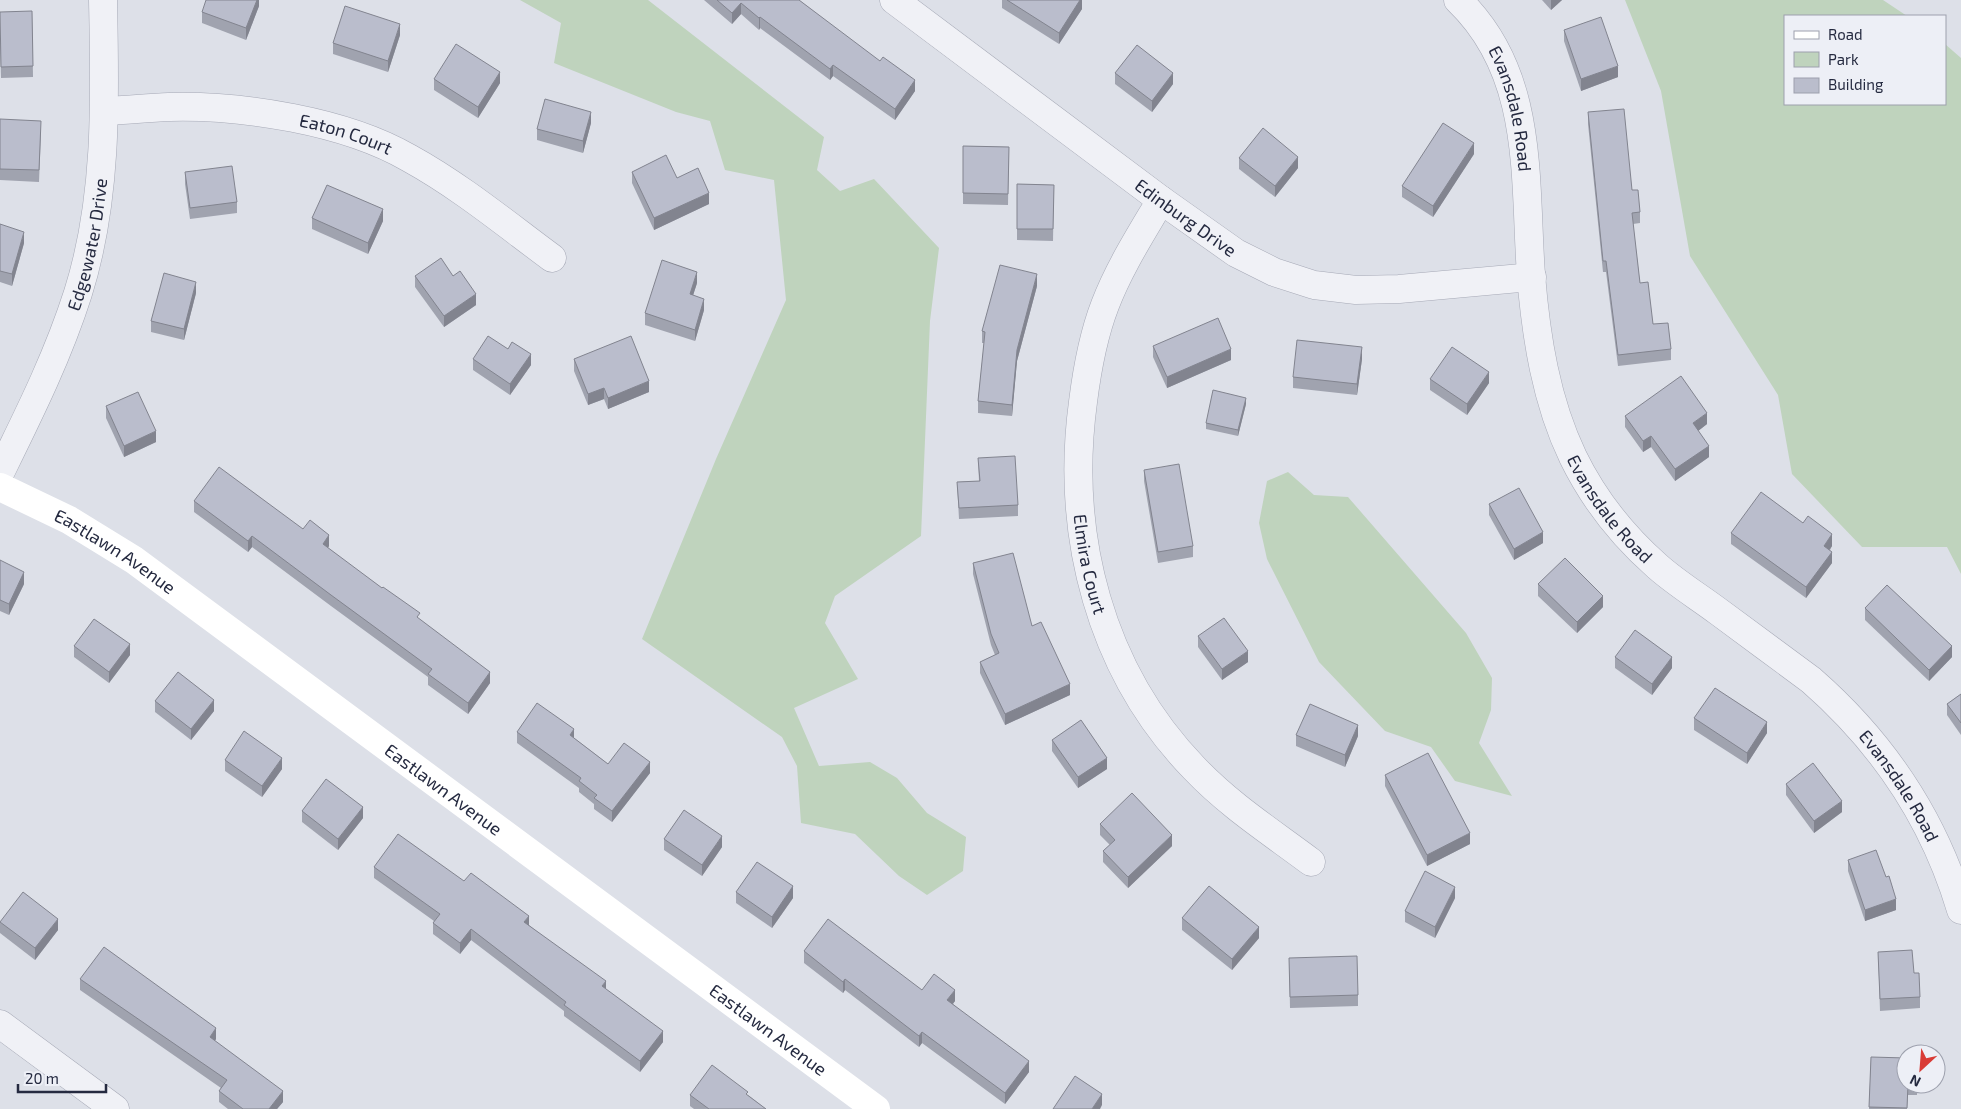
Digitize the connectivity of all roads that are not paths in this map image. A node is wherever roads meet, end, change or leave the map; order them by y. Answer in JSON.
{"nodes":[{"id":1,"x":103,"y":0,"type":"edge"},
{"id":2,"x":894,"y":0,"type":"edge"},
{"id":3,"x":1458,"y":0,"type":"edge"},
{"id":4,"x":105,"y":111,"type":"junction"},
{"id":5,"x":1161,"y":200,"type":"junction"},
{"id":6,"x":552,"y":258,"type":"dead end"},
{"id":7,"x":1532,"y":277,"type":"junction"},
{"id":8,"x":0,"y":473,"type":"edge"},
{"id":9,"x":0,"y":487,"type":"edge"},
{"id":10,"x":1311,"y":862,"type":"dead end"},
{"id":11,"x":1961,"y":910,"type":"edge"},
{"id":12,"x":0,"y":1024,"type":"edge"},
{"id":13,"x":115,"y":1109,"type":"edge"},
{"id":14,"x":876,"y":1109,"type":"edge"}],
"edges":[{"from":1,"to":4,"type":"street","name":"Edgewater Drive"},
{"from":2,"to":5,"type":"street","name":"Edinburg Drive"},
{"from":3,"to":7,"type":"street","name":"Evansdale Road"},
{"from":4,"to":6,"type":"street","name":"Eaton Court"},
{"from":4,"to":8,"type":"street","name":"Edgewater Drive"},
{"from":5,"to":7,"type":"street","name":"Edinburg Drive"},
{"from":5,"to":10,"type":"street","name":"Elmira Court"},
{"from":7,"to":11,"type":"street","name":"Evansdale Road"},
{"from":9,"to":14,"type":"street","name":"Eastlawn Avenue"},
{"from":12,"to":13,"type":"street"}]}
